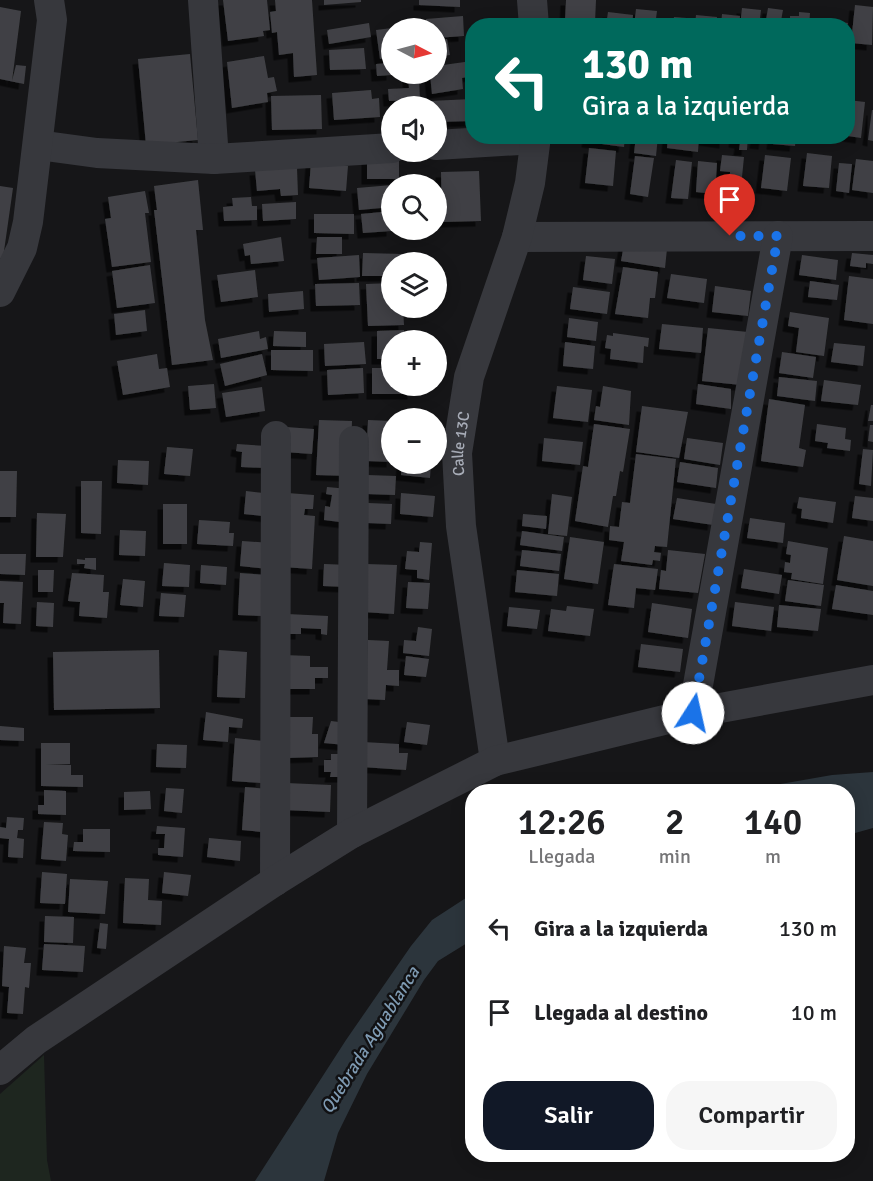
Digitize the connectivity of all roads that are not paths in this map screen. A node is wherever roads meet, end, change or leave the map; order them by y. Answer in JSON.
{"nodes":[{"id":1,"x":49,"y":0,"type":"edge"},
{"id":2,"x":203,"y":0,"type":"edge"},
{"id":3,"x":532,"y":0,"type":"edge"},
{"id":4,"x":533,"y":18,"type":"edge"},
{"id":5,"x":465,"y":143,"type":"edge"},
{"id":6,"x":447,"y":144,"type":"edge"},
{"id":7,"x":535,"y":144,"type":"edge"},
{"id":8,"x":38,"y":145,"type":"junction"},
{"id":9,"x":381,"y":149,"type":"edge"},
{"id":10,"x":214,"y":159,"type":"junction"},
{"id":11,"x":778,"y":236,"type":"junction"},
{"id":12,"x":873,"y":236,"type":"edge"},
{"id":13,"x":517,"y":237,"type":"junction"},
{"id":14,"x":0,"y":292,"type":"edge"},
{"id":15,"x":276,"y":436,"type":"dead end"},
{"id":16,"x":354,"y":441,"type":"dead end"},
{"id":17,"x":873,"y":680,"type":"edge"},
{"id":18,"x":693,"y":713,"type":"junction"},
{"id":19,"x":495,"y":761,"type":"junction"},
{"id":20,"x":352,"y":833,"type":"junction"},
{"id":21,"x":275,"y":880,"type":"junction"},
{"id":22,"x":0,"y":1070,"type":"edge"}],
"edges":[{"from":1,"to":8,"type":"street"},
{"from":2,"to":10,"type":"street"},
{"from":3,"to":4,"type":"street"},
{"from":5,"to":6,"type":"street"},
{"from":7,"to":13,"type":"street","name":"Calle 13C"},
{"from":8,"to":10,"type":"street"},
{"from":8,"to":14,"type":"street"},
{"from":9,"to":10,"type":"street"},
{"from":11,"to":12,"type":"street"},
{"from":11,"to":13,"type":"street"},
{"from":11,"to":18,"type":"street"},
{"from":13,"to":19,"type":"street","name":"Calle 13C"},
{"from":15,"to":21,"type":"street"},
{"from":16,"to":20,"type":"street"},
{"from":17,"to":18,"type":"street"},
{"from":18,"to":19,"type":"street"},
{"from":19,"to":20,"type":"street"},
{"from":20,"to":21,"type":"street"},
{"from":21,"to":22,"type":"street"}]}
